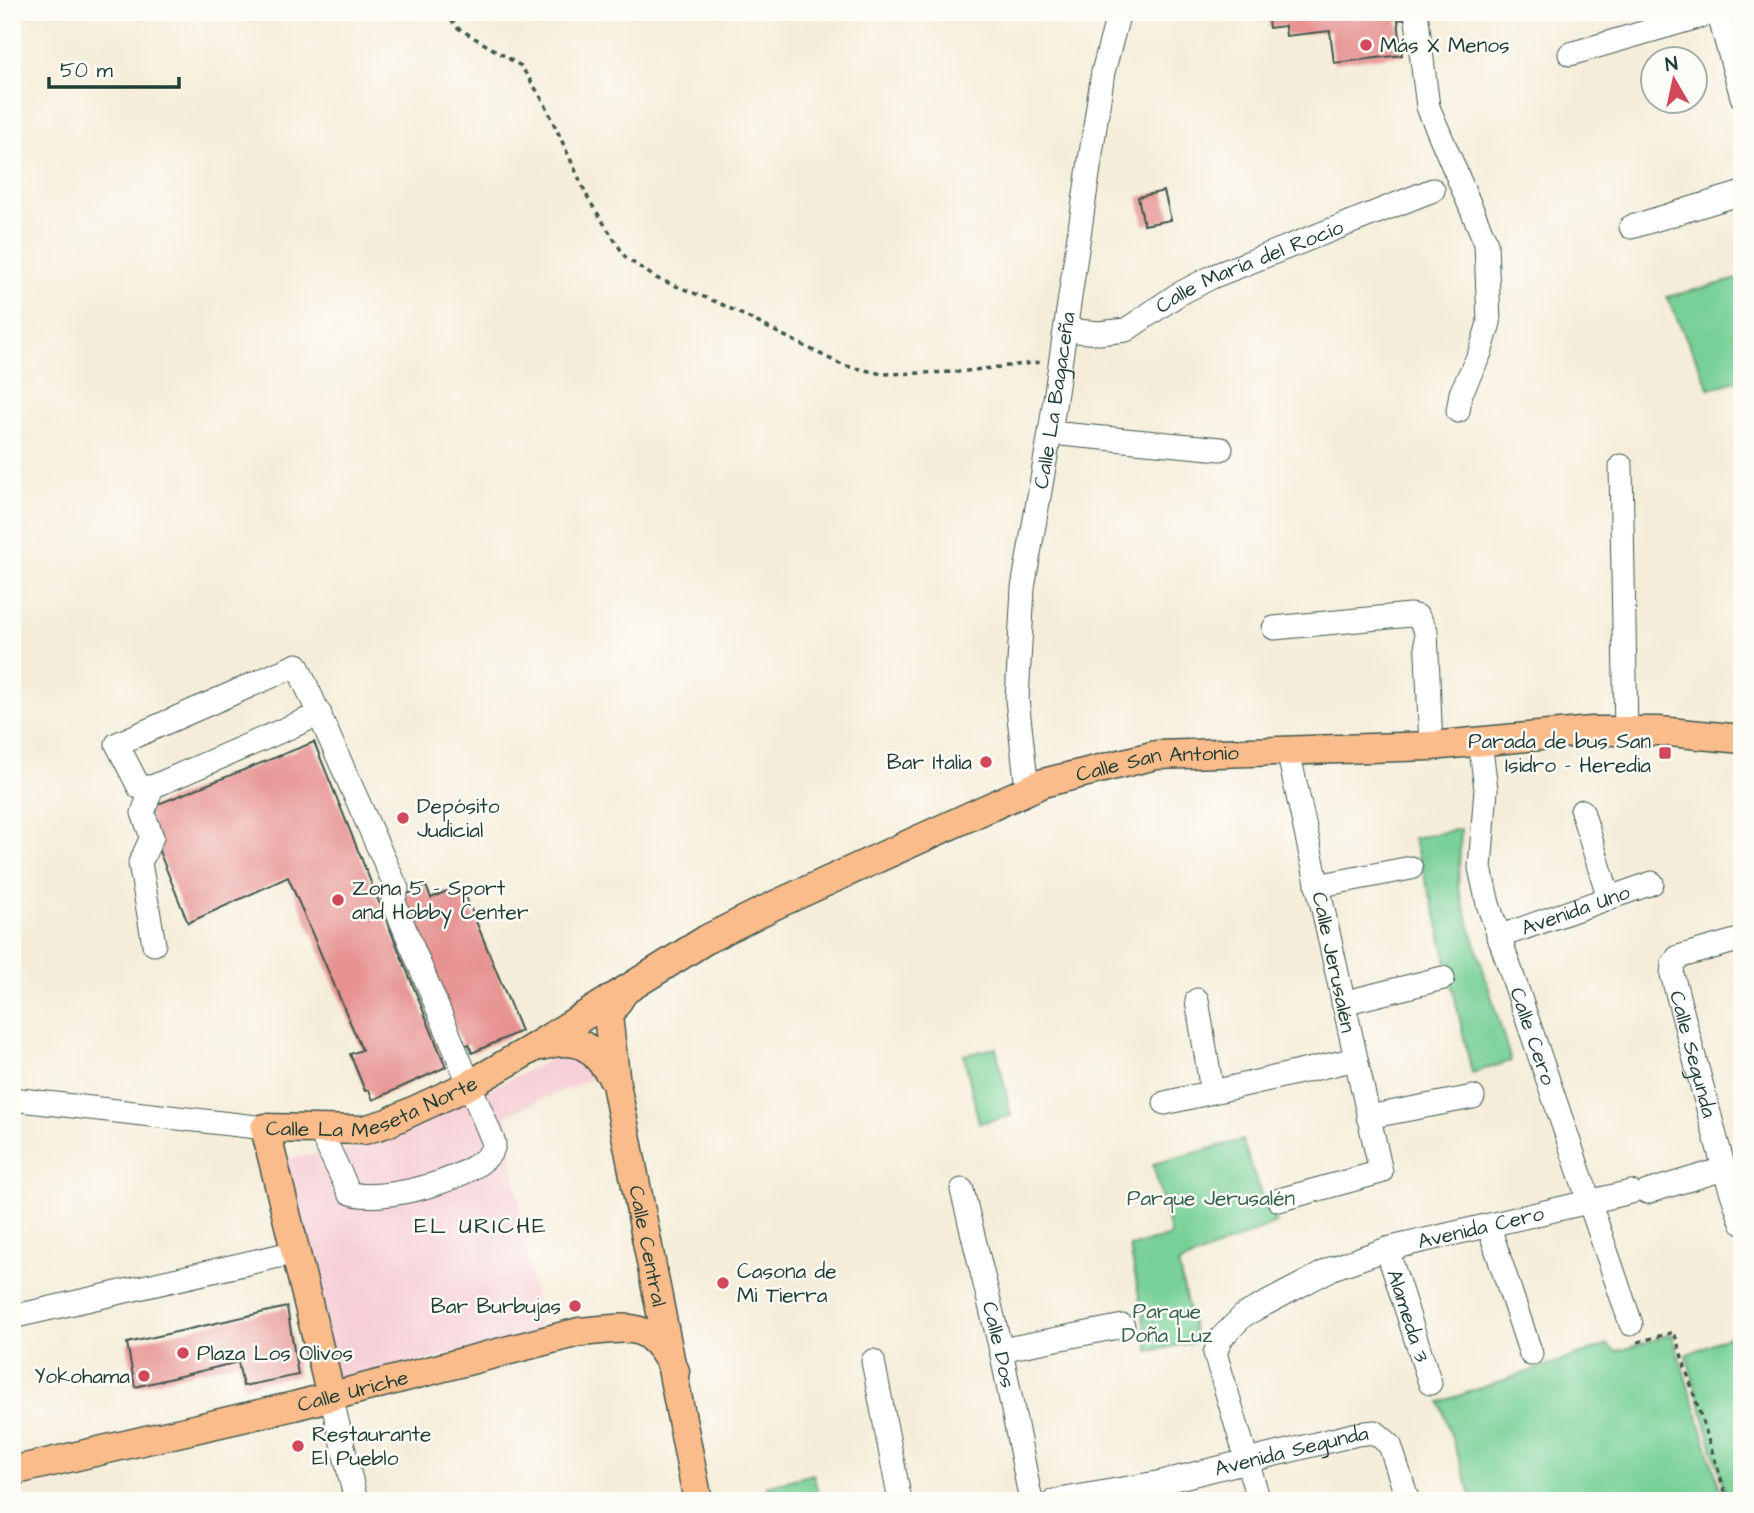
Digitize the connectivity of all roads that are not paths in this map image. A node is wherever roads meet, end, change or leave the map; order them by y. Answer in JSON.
{"nodes":[{"id":1,"x":1119,"y":12,"type":"edge"},
{"id":2,"x":1416,"y":12,"type":"edge"},
{"id":3,"x":1716,"y":12,"type":"edge"},
{"id":4,"x":1570,"y":54,"type":"dead end"},
{"id":5,"x":1742,"y":97,"type":"edge"},
{"id":6,"x":1433,"y":190,"type":"dead end"},
{"id":7,"x":1742,"y":193,"type":"edge"},
{"id":8,"x":1631,"y":226,"type":"dead end"},
{"id":9,"x":1066,"y":330,"type":"junction"},
{"id":10,"x":1458,"y":411,"type":"dead end"},
{"id":11,"x":1050,"y":433,"type":"junction"},
{"id":12,"x":1221,"y":449,"type":"dead end"},
{"id":13,"x":1621,"y":466,"type":"dead end"},
{"id":14,"x":1274,"y":628,"type":"dead end"},
{"id":15,"x":320,"y":714,"type":"junction"},
{"id":16,"x":1626,"y":731,"type":"junction"},
{"id":17,"x":1742,"y":738,"type":"edge"},
{"id":18,"x":1480,"y":741,"type":"junction"},
{"id":19,"x":1431,"y":746,"type":"junction"},
{"id":20,"x":1288,"y":751,"type":"junction"},
{"id":21,"x":152,"y":787,"type":"junction"},
{"id":22,"x":1027,"y":789,"type":"junction"},
{"id":23,"x":1582,"y":811,"type":"dead end"},
{"id":24,"x":1411,"y":867,"type":"dead end"},
{"id":25,"x":1652,"y":883,"type":"dead end"},
{"id":26,"x":1317,"y":886,"type":"junction"},
{"id":27,"x":1609,"y":898,"type":"junction"},
{"id":28,"x":1498,"y":937,"type":"junction"},
{"id":29,"x":1742,"y":939,"type":"edge"},
{"id":30,"x":154,"y":944,"type":"dead end"},
{"id":31,"x":1443,"y":978,"type":"dead end"},
{"id":32,"x":623,"y":993,"type":"junction"},
{"id":33,"x":1197,"y":1000,"type":"dead end"},
{"id":34,"x":1343,"y":1003,"type":"junction"},
{"id":35,"x":533,"y":1048,"type":"junction"},
{"id":36,"x":1356,"y":1059,"type":"junction"},
{"id":37,"x":469,"y":1084,"type":"junction"},
{"id":38,"x":616,"y":1084,"type":"junction"},
{"id":39,"x":1212,"y":1091,"type":"junction"},
{"id":40,"x":1473,"y":1097,"type":"dead end"},
{"id":41,"x":12,"y":1099,"type":"edge"},
{"id":42,"x":1165,"y":1103,"type":"dead end"},
{"id":43,"x":1368,"y":1117,"type":"junction"},
{"id":44,"x":265,"y":1128,"type":"junction"},
{"id":45,"x":364,"y":1130,"type":"junction"},
{"id":46,"x":323,"y":1137,"type":"junction"},
{"id":47,"x":1724,"y":1169,"type":"junction"},
{"id":48,"x":277,"y":1172,"type":"junction"},
{"id":49,"x":962,"y":1191,"type":"dead end"},
{"id":50,"x":1279,"y":1200,"type":"dead end"},
{"id":51,"x":1590,"y":1202,"type":"junction"},
{"id":52,"x":1742,"y":1223,"type":"edge"},
{"id":53,"x":1489,"y":1227,"type":"junction"},
{"id":54,"x":1387,"y":1250,"type":"junction"},
{"id":55,"x":296,"y":1252,"type":"junction"},
{"id":56,"x":655,"y":1277,"type":"junction"},
{"id":57,"x":12,"y":1317,"type":"edge"},
{"id":58,"x":1631,"y":1324,"type":"road end"},
{"id":59,"x":1122,"y":1326,"type":"dead end"},
{"id":60,"x":579,"y":1332,"type":"junction"},
{"id":61,"x":1001,"y":1350,"type":"junction"},
{"id":62,"x":1531,"y":1354,"type":"dead end"},
{"id":63,"x":873,"y":1361,"type":"dead end"},
{"id":64,"x":323,"y":1369,"type":"junction"},
{"id":65,"x":675,"y":1371,"type":"junction"},
{"id":66,"x":1430,"y":1383,"type":"dead end"},
{"id":67,"x":360,"y":1387,"type":"junction"},
{"id":68,"x":331,"y":1396,"type":"junction"},
{"id":69,"x":1250,"y":1460,"type":"junction"},
{"id":70,"x":12,"y":1471,"type":"edge"},
{"id":71,"x":1164,"y":1491,"type":"edge"},
{"id":72,"x":356,"y":1501,"type":"edge"},
{"id":73,"x":698,"y":1501,"type":"edge"},
{"id":74,"x":900,"y":1501,"type":"edge"},
{"id":75,"x":1031,"y":1501,"type":"edge"},
{"id":76,"x":1054,"y":1501,"type":"edge"},
{"id":77,"x":1259,"y":1501,"type":"edge"},
{"id":78,"x":1408,"y":1501,"type":"edge"}],
"edges":[{"from":1,"to":9,"type":"street","name":"Calle La Bagaceña"},
{"from":2,"to":10,"type":"street"},
{"from":3,"to":4,"type":"street"},
{"from":3,"to":5,"type":"street"},
{"from":6,"to":9,"type":"street","name":"Calle María del Rocío"},
{"from":7,"to":8,"type":"street"},
{"from":9,"to":11,"type":"street","name":"Calle La Bagaceña"},
{"from":11,"to":12,"type":"street"},
{"from":11,"to":22,"type":"street","name":"Calle La Bagaceña"},
{"from":13,"to":16,"type":"street"},
{"from":14,"to":19,"type":"street"},
{"from":15,"to":21,"type":"street"},
{"from":15,"to":21,"type":"street"},
{"from":15,"to":37,"type":"street"},
{"from":16,"to":17,"type":"main road","name":"Calle San Antonio"},
{"from":16,"to":18,"type":"main road","name":"Calle San Antonio"},
{"from":18,"to":19,"type":"main road","name":"Calle San Antonio"},
{"from":18,"to":28,"type":"street","name":"Calle Cero"},
{"from":19,"to":20,"type":"main road","name":"Calle San Antonio"},
{"from":20,"to":22,"type":"main road","name":"Calle San Antonio"},
{"from":20,"to":26,"type":"street","name":"Calle Jerusalén"},
{"from":21,"to":30,"type":"street"},
{"from":22,"to":32,"type":"main road","name":"Calle San Antonio"},
{"from":23,"to":27,"type":"street"},
{"from":24,"to":26,"type":"street"},
{"from":25,"to":27,"type":"street","name":"Avenida Uno"},
{"from":26,"to":34,"type":"street","name":"Calle Jerusalén"},
{"from":27,"to":28,"type":"street","name":"Avenida Uno"},
{"from":28,"to":51,"type":"street","name":"Calle Cero"},
{"from":29,"to":47,"type":"street","name":"Calle Segunda"},
{"from":31,"to":34,"type":"street"},
{"from":32,"to":35,"type":"main road","name":"Calle La Meseta Norte"},
{"from":32,"to":38,"type":"main road","name":"Calle Central"},
{"from":33,"to":39,"type":"street"},
{"from":34,"to":36,"type":"street","name":"Calle Jerusalén"},
{"from":35,"to":37,"type":"main road","name":"Calle La Meseta Norte"},
{"from":35,"to":38,"type":"main road"},
{"from":36,"to":39,"type":"street"},
{"from":36,"to":43,"type":"street","name":"Calle Jerusalén"},
{"from":37,"to":45,"type":"main road","name":"Calle La Meseta Norte"},
{"from":37,"to":46,"type":"street"},
{"from":38,"to":56,"type":"main road","name":"Calle Central"},
{"from":39,"to":42,"type":"street"},
{"from":40,"to":43,"type":"street"},
{"from":41,"to":44,"type":"street","name":"Calle La Meseta Norte"},
{"from":43,"to":50,"type":"street","name":"Calle Jerusalén"},
{"from":44,"to":45,"type":"main road","name":"Calle La Meseta Norte"},
{"from":44,"to":48,"type":"main road"},
{"from":45,"to":46,"type":"main road"},
{"from":46,"to":48,"type":"main road"},
{"from":47,"to":51,"type":"street","name":"Avenida Cero"},
{"from":47,"to":52,"type":"street","name":"Calle Segunda"},
{"from":48,"to":55,"type":"main road"},
{"from":49,"to":61,"type":"street","name":"Calle Dos"},
{"from":51,"to":53,"type":"street","name":"Avenida Cero"},
{"from":51,"to":58,"type":"street","name":"Calle Cero"},
{"from":53,"to":54,"type":"street","name":"Avenida Cero"},
{"from":53,"to":62,"type":"street"},
{"from":54,"to":66,"type":"street","name":"Alameda 3"},
{"from":54,"to":69,"type":"street","name":"Avenida Cero"},
{"from":55,"to":57,"type":"street"},
{"from":55,"to":64,"type":"main road"},
{"from":56,"to":60,"type":"main road"},
{"from":56,"to":65,"type":"main road","name":"Calle Central"},
{"from":59,"to":61,"type":"street"},
{"from":60,"to":65,"type":"main road","name":"Calle Uriche"},
{"from":60,"to":67,"type":"main road","name":"Calle Uriche"},
{"from":61,"to":75,"type":"street","name":"Calle Dos"},
{"from":63,"to":74,"type":"street"},
{"from":64,"to":67,"type":"main road"},
{"from":64,"to":68,"type":"main road"},
{"from":65,"to":73,"type":"main road","name":"Calle Central"},
{"from":67,"to":68,"type":"main road","name":"Calle Uriche"},
{"from":68,"to":70,"type":"main road","name":"Calle Uriche"},
{"from":68,"to":72,"type":"street"},
{"from":69,"to":71,"type":"street","name":"Avenida Segunda"},
{"from":69,"to":77,"type":"street"},
{"from":69,"to":78,"type":"street","name":"Avenida Segunda"},
{"from":71,"to":76,"type":"street","name":"Avenida Segunda"}]}
